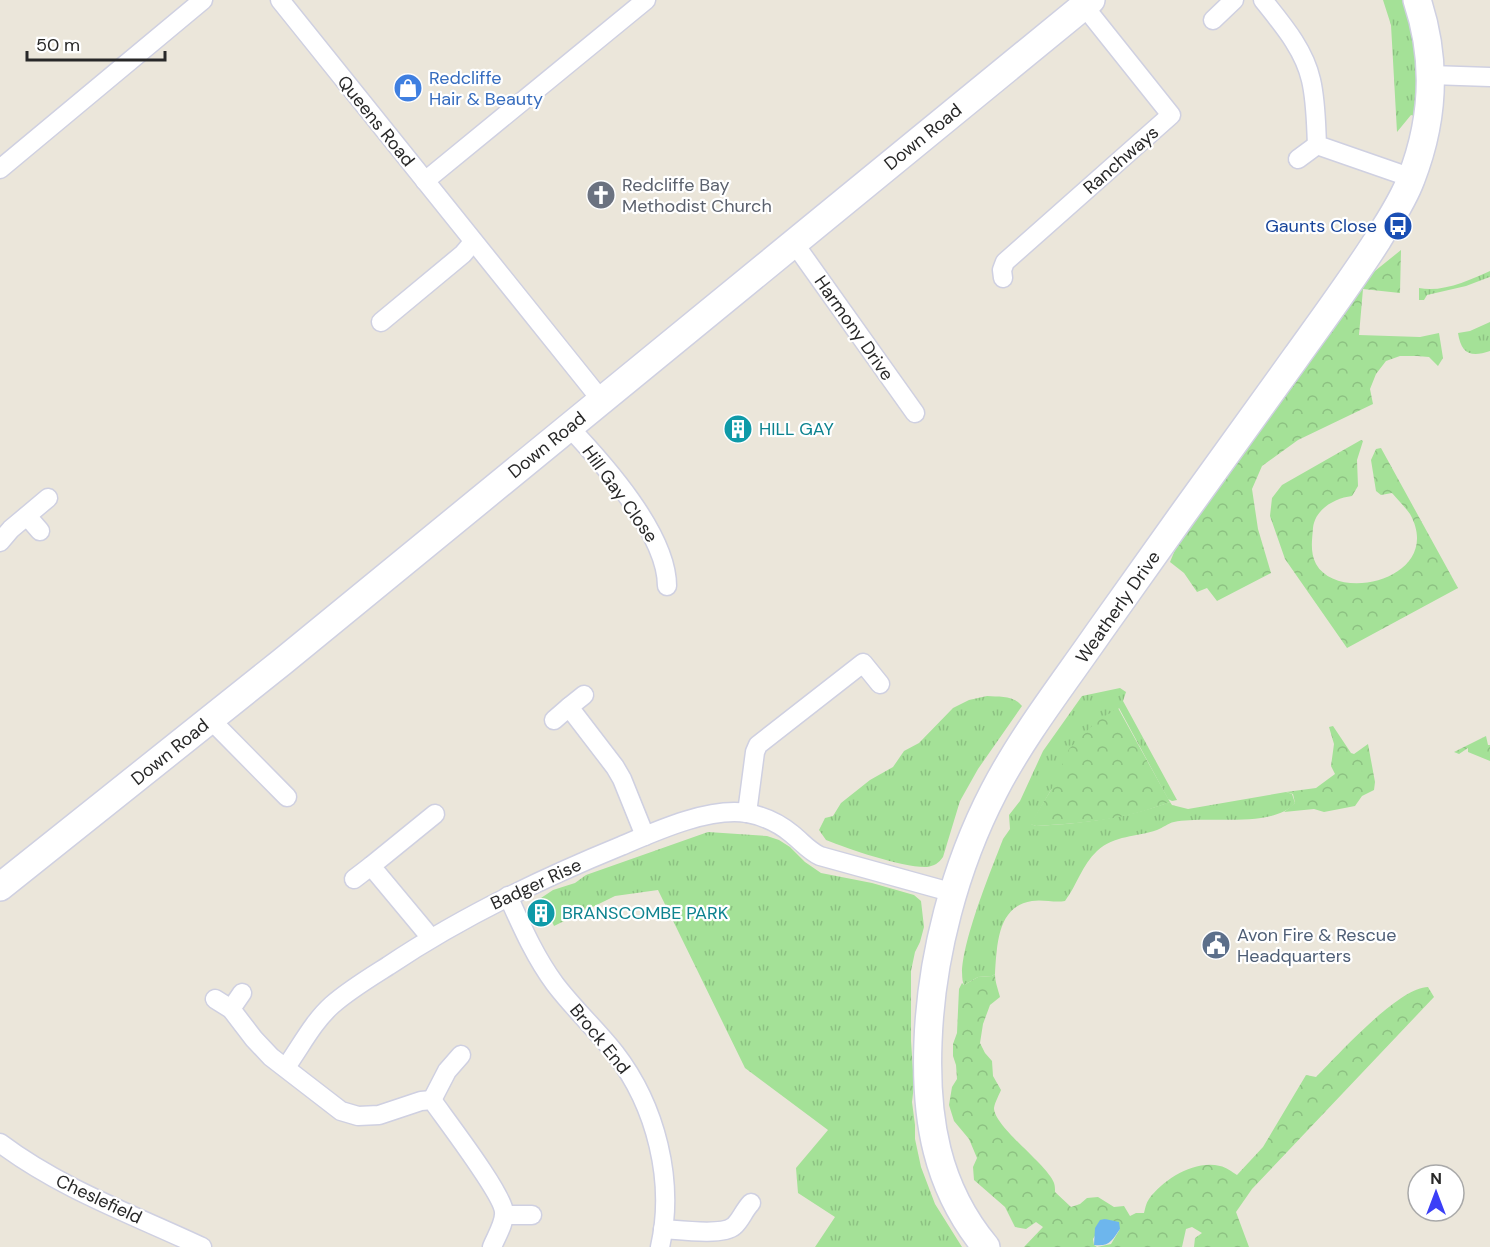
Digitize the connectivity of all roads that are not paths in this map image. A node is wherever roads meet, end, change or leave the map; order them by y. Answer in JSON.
{"nodes":[{"id":1,"x":203,"y":0,"type":"edge"},
{"id":2,"x":280,"y":0,"type":"edge"},
{"id":3,"x":646,"y":0,"type":"edge"},
{"id":4,"x":1234,"y":0,"type":"edge"},
{"id":5,"x":1263,"y":0,"type":"edge"},
{"id":6,"x":1418,"y":0,"type":"edge"},
{"id":7,"x":1087,"y":3,"type":"edge"},
{"id":8,"x":1213,"y":20,"type":"dead end"},
{"id":9,"x":1431,"y":75,"type":"junction"},
{"id":10,"x":1490,"y":77,"type":"edge"},
{"id":11,"x":1317,"y":145,"type":"junction"},
{"id":12,"x":1298,"y":159,"type":"dead end"},
{"id":13,"x":0,"y":169,"type":"edge"},
{"id":14,"x":1412,"y":178,"type":"junction"},
{"id":15,"x":425,"y":182,"type":"junction"},
{"id":16,"x":794,"y":243,"type":"junction"},
{"id":17,"x":477,"y":247,"type":"junction"},
{"id":18,"x":1003,"y":278,"type":"dead end"},
{"id":19,"x":405,"y":316,"type":"dead end"},
{"id":20,"x":381,"y":322,"type":"dead end"},
{"id":21,"x":602,"y":400,"type":"junction"},
{"id":22,"x":915,"y":413,"type":"dead end"},
{"id":23,"x":569,"y":427,"type":"junction"},
{"id":24,"x":48,"y":498,"type":"dead end"},
{"id":25,"x":27,"y":516,"type":"junction"},
{"id":26,"x":40,"y":531,"type":"dead end"},
{"id":27,"x":0,"y":542,"type":"edge"},
{"id":28,"x":668,"y":586,"type":"dead end"},
{"id":29,"x":880,"y":684,"type":"dead end"},
{"id":30,"x":584,"y":695,"type":"dead end"},
{"id":31,"x":569,"y":707,"type":"junction"},
{"id":32,"x":210,"y":719,"type":"junction"},
{"id":33,"x":554,"y":720,"type":"dead end"},
{"id":34,"x":287,"y":797,"type":"dead end"},
{"id":35,"x":747,"y":813,"type":"junction"},
{"id":36,"x":435,"y":814,"type":"dead end"},
{"id":37,"x":645,"y":836,"type":"junction"},
{"id":38,"x":372,"y":866,"type":"junction"},
{"id":39,"x":354,"y":879,"type":"dead end"},
{"id":40,"x":0,"y":887,"type":"edge"},
{"id":41,"x":954,"y":893,"type":"junction"},
{"id":42,"x":507,"y":897,"type":"junction"},
{"id":43,"x":430,"y":938,"type":"junction"},
{"id":44,"x":242,"y":993,"type":"dead end"},
{"id":45,"x":215,"y":999,"type":"dead end"},
{"id":46,"x":231,"y":1009,"type":"junction"},
{"id":47,"x":461,"y":1055,"type":"dead end"},
{"id":48,"x":286,"y":1067,"type":"junction"},
{"id":49,"x":432,"y":1100,"type":"junction"},
{"id":50,"x":0,"y":1143,"type":"edge"},
{"id":51,"x":751,"y":1203,"type":"dead end"},
{"id":52,"x":505,"y":1215,"type":"junction"},
{"id":53,"x":532,"y":1215,"type":"dead end"},
{"id":54,"x":662,"y":1238,"type":"edge"},
{"id":55,"x":725,"y":1238,"type":"edge"},
{"id":56,"x":167,"y":1240,"type":"edge"},
{"id":57,"x":202,"y":1247,"type":"edge"},
{"id":58,"x":492,"y":1247,"type":"edge"},
{"id":59,"x":986,"y":1247,"type":"edge"}],
"edges":[{"from":1,"to":13,"type":"street"},
{"from":2,"to":15,"type":"street","name":"Queens Road"},
{"from":3,"to":15,"type":"street"},
{"from":4,"to":8,"type":"street"},
{"from":5,"to":11,"type":"street"},
{"from":6,"to":9,"type":"street","name":"Weatherly Drive"},
{"from":7,"to":16,"type":"street","name":"Down Road"},
{"from":7,"to":18,"type":"street","name":"Ranchways"},
{"from":9,"to":10,"type":"street"},
{"from":9,"to":14,"type":"street","name":"Weatherly Drive"},
{"from":11,"to":12,"type":"street"},
{"from":11,"to":14,"type":"street"},
{"from":14,"to":41,"type":"street","name":"Weatherly Drive"},
{"from":15,"to":17,"type":"street","name":"Queens Road"},
{"from":16,"to":21,"type":"street","name":"Down Road"},
{"from":16,"to":22,"type":"street","name":"Harmony Drive"},
{"from":17,"to":19,"type":"street"},
{"from":17,"to":20,"type":"street"},
{"from":17,"to":21,"type":"street","name":"Queens Road"},
{"from":21,"to":23,"type":"street","name":"Down Road"},
{"from":23,"to":28,"type":"street","name":"Hill Gay Close"},
{"from":23,"to":32,"type":"street","name":"Down Road"},
{"from":24,"to":25,"type":"street"},
{"from":25,"to":26,"type":"street"},
{"from":25,"to":27,"type":"street"},
{"from":29,"to":35,"type":"street"},
{"from":30,"to":31,"type":"street"},
{"from":31,"to":33,"type":"street"},
{"from":31,"to":37,"type":"street"},
{"from":32,"to":34,"type":"street"},
{"from":32,"to":40,"type":"street","name":"Down Road"},
{"from":35,"to":37,"type":"street","name":"Badger Rise"},
{"from":35,"to":41,"type":"street","name":"Badger Rise"},
{"from":36,"to":38,"type":"street"},
{"from":37,"to":42,"type":"street","name":"Badger Rise"},
{"from":38,"to":39,"type":"street"},
{"from":38,"to":43,"type":"street"},
{"from":41,"to":59,"type":"street","name":"Weatherly Drive"},
{"from":42,"to":43,"type":"street","name":"Badger Rise"},
{"from":42,"to":54,"type":"street","name":"Brock End"},
{"from":43,"to":48,"type":"street","name":"Badger Rise"},
{"from":44,"to":46,"type":"street"},
{"from":45,"to":46,"type":"street"},
{"from":46,"to":48,"type":"street"},
{"from":47,"to":49,"type":"street"},
{"from":48,"to":49,"type":"street"},
{"from":49,"to":52,"type":"street"},
{"from":50,"to":56,"type":"street","name":"Cheslefield"},
{"from":51,"to":55,"type":"street","name":"Brock End"},
{"from":52,"to":53,"type":"street"},
{"from":52,"to":58,"type":"street"},
{"from":54,"to":55,"type":"street","name":"Brock End"},
{"from":56,"to":57,"type":"street","name":"Cheslefield"}]}
